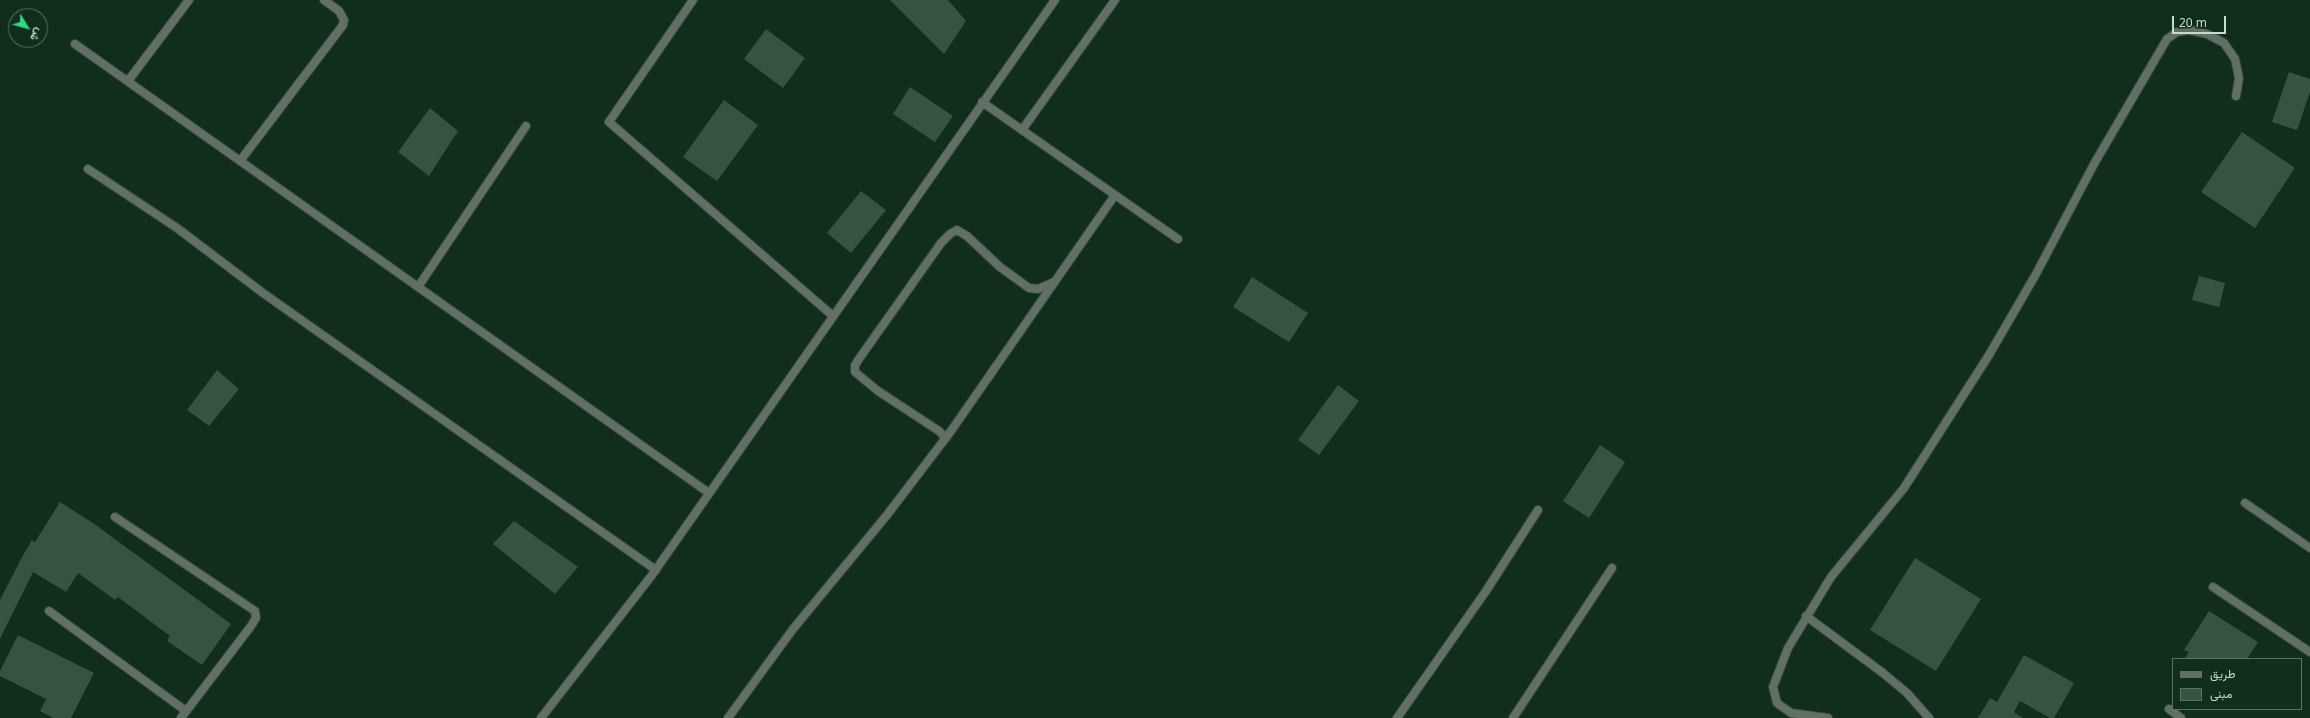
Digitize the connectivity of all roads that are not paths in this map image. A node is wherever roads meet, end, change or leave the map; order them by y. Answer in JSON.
{"nodes":[{"id":1,"x":189,"y":0,"type":"edge"},
{"id":2,"x":324,"y":0,"type":"edge"},
{"id":3,"x":693,"y":0,"type":"edge"},
{"id":4,"x":1056,"y":0,"type":"edge"},
{"id":5,"x":1115,"y":0,"type":"edge"},
{"id":6,"x":75,"y":44,"type":"dead end"},
{"id":7,"x":128,"y":81,"type":"junction"},
{"id":8,"x":2236,"y":96,"type":"dead end"},
{"id":9,"x":982,"y":102,"type":"junction"},
{"id":10,"x":526,"y":126,"type":"dead end"},
{"id":11,"x":1022,"y":130,"type":"junction"},
{"id":12,"x":240,"y":161,"type":"junction"},
{"id":13,"x":88,"y":169,"type":"dead end"},
{"id":14,"x":1115,"y":195,"type":"junction"},
{"id":15,"x":1178,"y":239,"type":"dead end"},
{"id":16,"x":1054,"y":282,"type":"junction"},
{"id":17,"x":418,"y":287,"type":"junction"},
{"id":18,"x":833,"y":316,"type":"junction"},
{"id":19,"x":946,"y":438,"type":"junction"},
{"id":20,"x":709,"y":493,"type":"junction"},
{"id":21,"x":2245,"y":503,"type":"dead end"},
{"id":22,"x":1538,"y":510,"type":"dead end"},
{"id":23,"x":115,"y":517,"type":"dead end"},
{"id":24,"x":2310,"y":548,"type":"edge"},
{"id":25,"x":1612,"y":568,"type":"dead end"},
{"id":26,"x":656,"y":570,"type":"junction"},
{"id":27,"x":2213,"y":587,"type":"dead end"},
{"id":28,"x":49,"y":611,"type":"dead end"},
{"id":29,"x":1806,"y":616,"type":"junction"},
{"id":30,"x":2310,"y":652,"type":"edge"},
{"id":31,"x":2169,"y":709,"type":"dead end"},
{"id":32,"x":183,"y":715,"type":"edge"},
{"id":33,"x":541,"y":718,"type":"edge"},
{"id":34,"x":728,"y":718,"type":"edge"},
{"id":35,"x":1397,"y":718,"type":"edge"},
{"id":36,"x":1513,"y":718,"type":"edge"},
{"id":37,"x":1828,"y":718,"type":"edge"},
{"id":38,"x":1929,"y":718,"type":"edge"},
{"id":39,"x":2182,"y":718,"type":"edge"}],
"edges":[{"from":1,"to":7,"type":"street"},
{"from":2,"to":12,"type":"street"},
{"from":3,"to":18,"type":"street"},
{"from":4,"to":9,"type":"street"},
{"from":5,"to":11,"type":"street"},
{"from":6,"to":7,"type":"street"},
{"from":7,"to":12,"type":"street"},
{"from":8,"to":29,"type":"street"},
{"from":9,"to":11,"type":"street"},
{"from":9,"to":18,"type":"street"},
{"from":10,"to":17,"type":"street"},
{"from":11,"to":14,"type":"street"},
{"from":12,"to":17,"type":"street"},
{"from":13,"to":26,"type":"street"},
{"from":14,"to":15,"type":"street"},
{"from":14,"to":16,"type":"street"},
{"from":16,"to":19,"type":"street"},
{"from":16,"to":19,"type":"street"},
{"from":17,"to":20,"type":"street"},
{"from":18,"to":20,"type":"street"},
{"from":19,"to":34,"type":"street"},
{"from":20,"to":26,"type":"street"},
{"from":21,"to":24,"type":"street"},
{"from":22,"to":35,"type":"street"},
{"from":23,"to":32,"type":"street"},
{"from":25,"to":36,"type":"street"},
{"from":26,"to":33,"type":"street"},
{"from":27,"to":30,"type":"street"},
{"from":28,"to":32,"type":"street"},
{"from":29,"to":37,"type":"street"},
{"from":29,"to":38,"type":"street"},
{"from":31,"to":39,"type":"street"}]}
